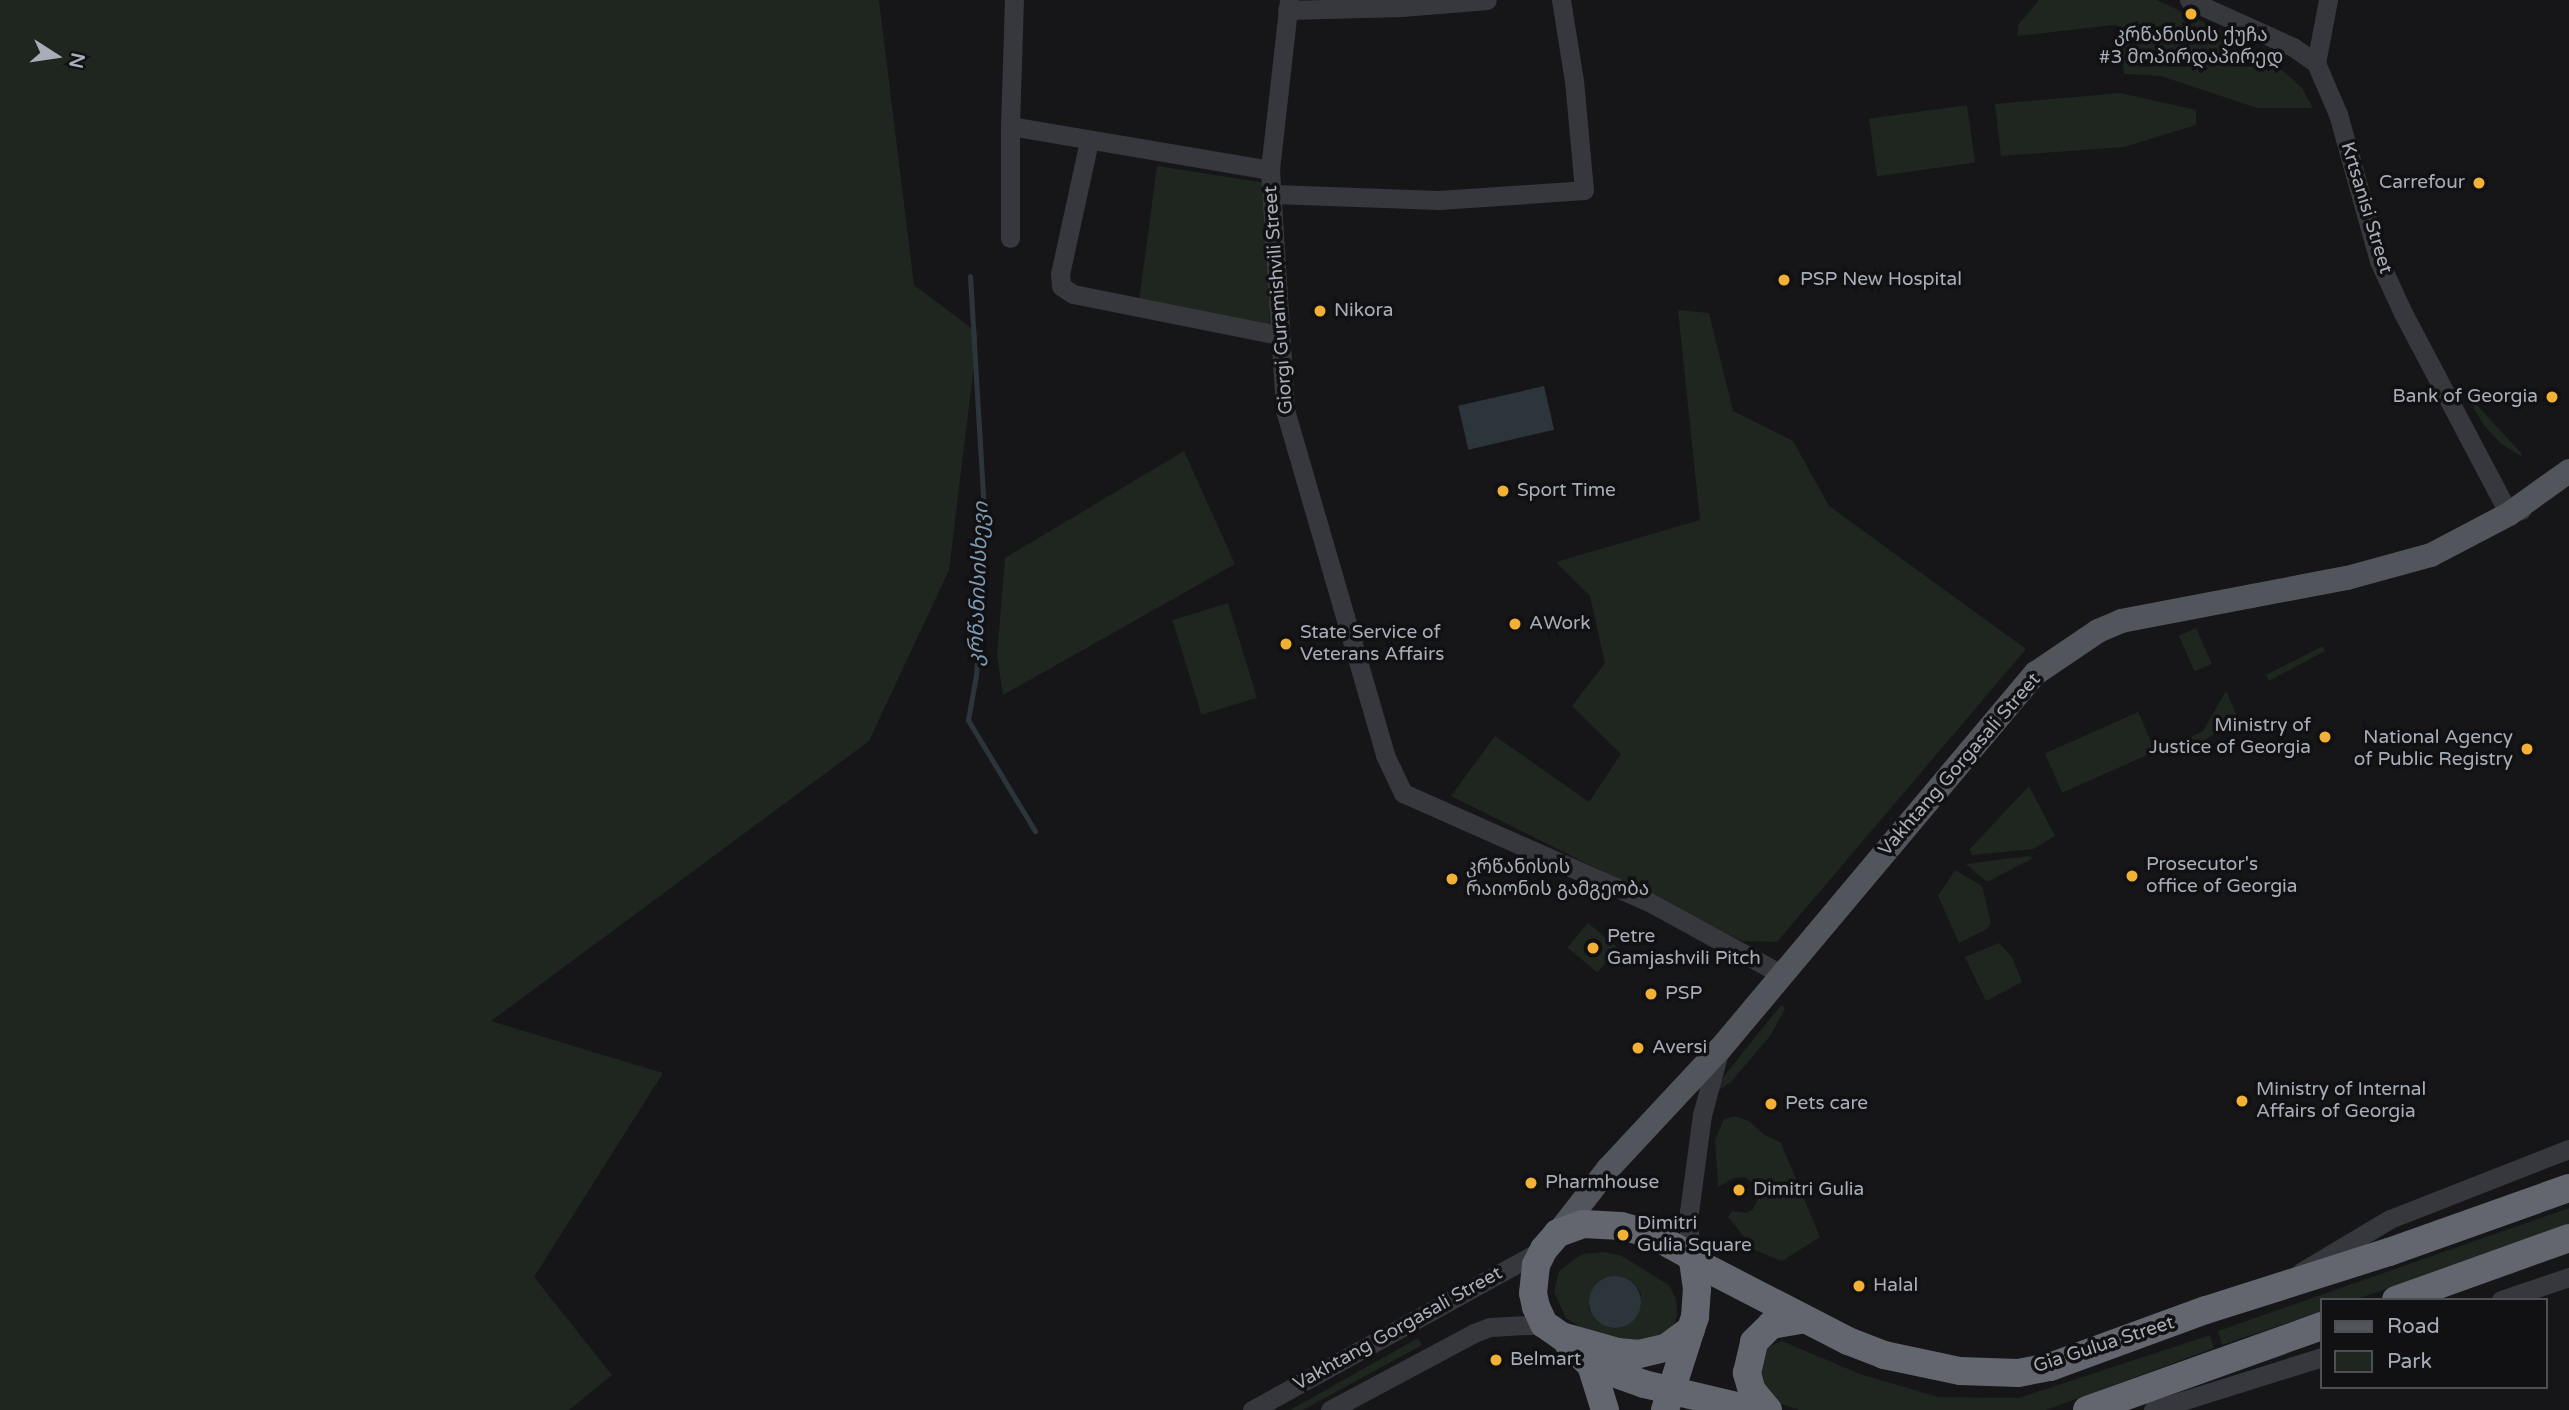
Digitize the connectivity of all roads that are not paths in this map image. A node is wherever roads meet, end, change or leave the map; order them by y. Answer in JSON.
{"nodes":[{"id":1,"x":1014,"y":0,"type":"edge"},
{"id":2,"x":1487,"y":0,"type":"edge"},
{"id":3,"x":1561,"y":0,"type":"edge"},
{"id":4,"x":2189,"y":0,"type":"edge"},
{"id":5,"x":2328,"y":0,"type":"edge"},
{"id":6,"x":1288,"y":5,"type":"edge"},
{"id":7,"x":2316,"y":63,"type":"junction"},
{"id":8,"x":1010,"y":126,"type":"junction"},
{"id":9,"x":1089,"y":141,"type":"junction"},
{"id":10,"x":1270,"y":170,"type":"junction"},
{"id":11,"x":1273,"y":194,"type":"junction"},
{"id":12,"x":1010,"y":238,"type":"dead end"},
{"id":13,"x":1279,"y":335,"type":"junction"},
{"id":14,"x":2569,"y":471,"type":"edge"},
{"id":15,"x":2569,"y":485,"type":"edge"},
{"id":16,"x":2509,"y":514,"type":"junction"},
{"id":17,"x":1781,"y":974,"type":"junction"},
{"id":18,"x":1720,"y":1049,"type":"junction"},
{"id":19,"x":2569,"y":1149,"type":"edge"},
{"id":20,"x":2569,"y":1188,"type":"edge"},
{"id":21,"x":2569,"y":1238,"type":"edge"},
{"id":22,"x":1551,"y":1241,"type":"junction"},
{"id":23,"x":1691,"y":1258,"type":"junction"},
{"id":24,"x":2569,"y":1277,"type":"edge"},
{"id":25,"x":2281,"y":1285,"type":"junction"},
{"id":26,"x":2402,"y":1298,"type":"edge"},
{"id":27,"x":2507,"y":1298,"type":"edge"},
{"id":28,"x":1804,"y":1319,"type":"junction"},
{"id":29,"x":2320,"y":1327,"type":"edge"},
{"id":30,"x":1691,"y":1329,"type":"junction"},
{"id":31,"x":1552,"y":1330,"type":"junction"},
{"id":32,"x":2320,"y":1358,"type":"edge"},
{"id":33,"x":1591,"y":1365,"type":"junction"},
{"id":34,"x":1668,"y":1401,"type":"edge"},
{"id":35,"x":1252,"y":1410,"type":"edge"},
{"id":36,"x":1330,"y":1410,"type":"edge"},
{"id":37,"x":1605,"y":1410,"type":"edge"},
{"id":38,"x":1753,"y":1410,"type":"edge"},
{"id":39,"x":1768,"y":1410,"type":"edge"},
{"id":40,"x":2087,"y":1410,"type":"edge"},
{"id":41,"x":2153,"y":1410,"type":"edge"}],
"edges":[{"from":1,"to":8,"type":"street"},
{"from":2,"to":6,"type":"street"},
{"from":3,"to":11,"type":"street"},
{"from":4,"to":7,"type":"street"},
{"from":5,"to":7,"type":"street"},
{"from":6,"to":10,"type":"street","name":"Giorgi Guramishvili Street"},
{"from":7,"to":16,"type":"street","name":"Krtsanisi Street"},
{"from":8,"to":9,"type":"street"},
{"from":8,"to":12,"type":"street"},
{"from":9,"to":10,"type":"street"},
{"from":9,"to":13,"type":"street"},
{"from":10,"to":11,"type":"street","name":"Giorgi Guramishvili Street"},
{"from":11,"to":13,"type":"street","name":"Giorgi Guramishvili Street"},
{"from":13,"to":17,"type":"street","name":"Giorgi Guramishvili Street"},
{"from":14,"to":16,"type":"main road","name":"Vakhtang Gorgasali Street"},
{"from":15,"to":16,"type":"street","name":"Vakhtang Gorgasali Street"},
{"from":16,"to":17,"type":"main road","name":"Vakhtang Gorgasali Street"},
{"from":17,"to":18,"type":"main road","name":"Vakhtang Gorgasali Street"},
{"from":18,"to":22,"type":"main road","name":"Vakhtang Gorgasali Street"},
{"from":18,"to":23,"type":"street","name":"Vakhtang Gorgasali Street"},
{"from":19,"to":25,"type":"street","name":"Gia Gulua Street"},
{"from":20,"to":25,"type":"highway","name":"Gia Gulua Street"},
{"from":21,"to":26,"type":"highway"},
{"from":22,"to":23,"type":"highway"},
{"from":22,"to":31,"type":"highway"},
{"from":22,"to":35,"type":"street","name":"Vakhtang Gorgasali Street"},
{"from":23,"to":28,"type":"highway","name":"Gia Gulua Street"},
{"from":23,"to":30,"type":"highway"},
{"from":24,"to":27,"type":"street"},
{"from":25,"to":28,"type":"highway","name":"Gia Gulua Street"},
{"from":28,"to":39,"type":"highway"},
{"from":29,"to":40,"type":"highway"},
{"from":30,"to":31,"type":"highway"},
{"from":30,"to":34,"type":"highway"},
{"from":31,"to":33,"type":"highway"},
{"from":31,"to":36,"type":"street","name":"Vakhtang Gorgasali Street"},
{"from":32,"to":41,"type":"street"},
{"from":33,"to":34,"type":"highway"},
{"from":33,"to":37,"type":"highway"},
{"from":34,"to":38,"type":"highway"}]}
